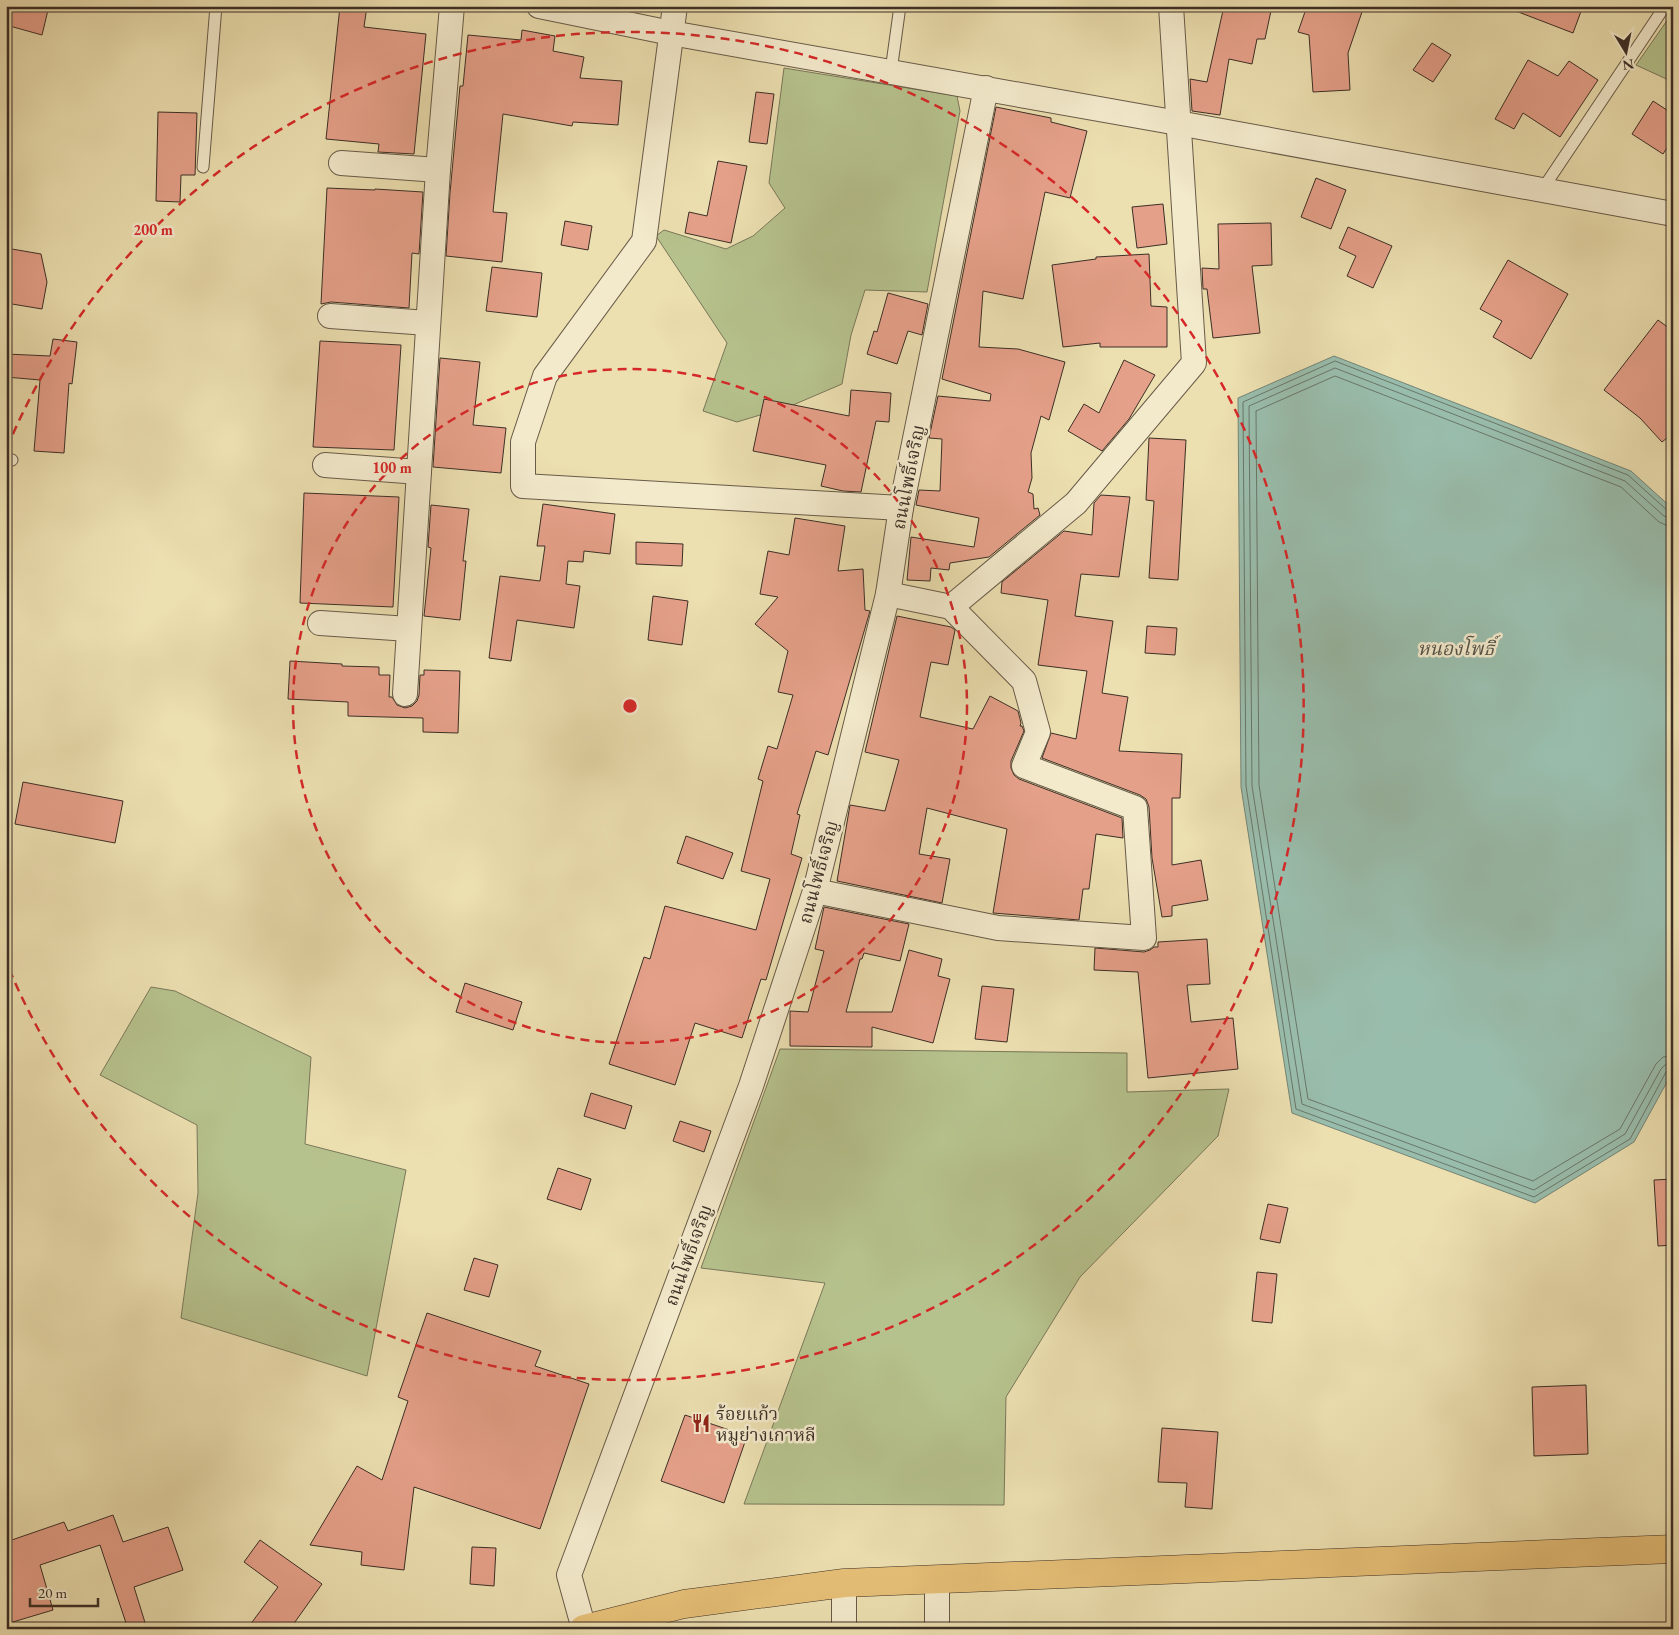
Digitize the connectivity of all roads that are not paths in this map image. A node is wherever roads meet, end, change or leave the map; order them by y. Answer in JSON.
{"nodes":[{"id":1,"x":216,"y":6,"type":"edge"},
{"id":2,"x":452,"y":6,"type":"edge"},
{"id":3,"x":538,"y":6,"type":"edge"},
{"id":4,"x":675,"y":6,"type":"edge"},
{"id":5,"x":900,"y":6,"type":"edge"},
{"id":6,"x":1171,"y":6,"type":"edge"},
{"id":7,"x":1664,"y":6,"type":"edge"},
{"id":8,"x":671,"y":33,"type":"junction"},
{"id":9,"x":891,"y":71,"type":"junction"},
{"id":10,"x":986,"y":88,"type":"junction"},
{"id":11,"x":1178,"y":123,"type":"junction"},
{"id":12,"x":341,"y":163,"type":"dead end"},
{"id":13,"x":203,"y":167,"type":"dead end"},
{"id":14,"x":438,"y":170,"type":"junction"},
{"id":15,"x":1542,"y":190,"type":"junction"},
{"id":16,"x":1673,"y":214,"type":"edge"},
{"id":17,"x":330,"y":316,"type":"dead end"},
{"id":18,"x":428,"y":323,"type":"junction"},
{"id":19,"x":325,"y":465,"type":"dead end"},
{"id":20,"x":419,"y":472,"type":"junction"},
{"id":21,"x":901,"y":508,"type":"junction"},
{"id":22,"x":888,"y":594,"type":"junction"},
{"id":23,"x":951,"y":606,"type":"junction"},
{"id":24,"x":320,"y":623,"type":"dead end"},
{"id":25,"x":409,"y":629,"type":"junction"},
{"id":26,"x":405,"y":694,"type":"dead end"},
{"id":27,"x":815,"y":891,"type":"junction"},
{"id":28,"x":1673,"y":1549,"type":"edge"},
{"id":29,"x":937,"y":1579,"type":"junction"},
{"id":30,"x":844,"y":1583,"type":"junction"},
{"id":31,"x":584,"y":1629,"type":"edge"},
{"id":32,"x":844,"y":1629,"type":"edge"},
{"id":33,"x":937,"y":1629,"type":"edge"}],
"edges":[{"from":1,"to":13,"type":"lane"},
{"from":2,"to":14,"type":"street"},
{"from":3,"to":8,"type":"street"},
{"from":4,"to":8,"type":"street"},
{"from":5,"to":9,"type":"lane"},
{"from":6,"to":11,"type":"street"},
{"from":7,"to":15,"type":"lane"},
{"from":8,"to":9,"type":"street"},
{"from":8,"to":21,"type":"street"},
{"from":9,"to":10,"type":"street"},
{"from":10,"to":11,"type":"street"},
{"from":10,"to":21,"type":"street","name":"ถนนโพธิ์เจริญ"},
{"from":11,"to":15,"type":"street"},
{"from":11,"to":23,"type":"street"},
{"from":12,"to":14,"type":"street"},
{"from":14,"to":18,"type":"street"},
{"from":15,"to":16,"type":"street"},
{"from":17,"to":18,"type":"street"},
{"from":18,"to":20,"type":"street"},
{"from":19,"to":20,"type":"street"},
{"from":20,"to":25,"type":"street"},
{"from":21,"to":22,"type":"street","name":"ถนนโพธิ์เจริญ"},
{"from":22,"to":23,"type":"street"},
{"from":22,"to":27,"type":"street","name":"ถนนโพธิ์เจริญ"},
{"from":23,"to":27,"type":"street"},
{"from":24,"to":25,"type":"street"},
{"from":25,"to":26,"type":"street"},
{"from":27,"to":31,"type":"street","name":"ถนนโพธิ์เจริญ"},
{"from":28,"to":29,"type":"main road"},
{"from":29,"to":30,"type":"main road"},
{"from":29,"to":33,"type":"street"},
{"from":30,"to":31,"type":"main road"},
{"from":30,"to":32,"type":"street"}]}
